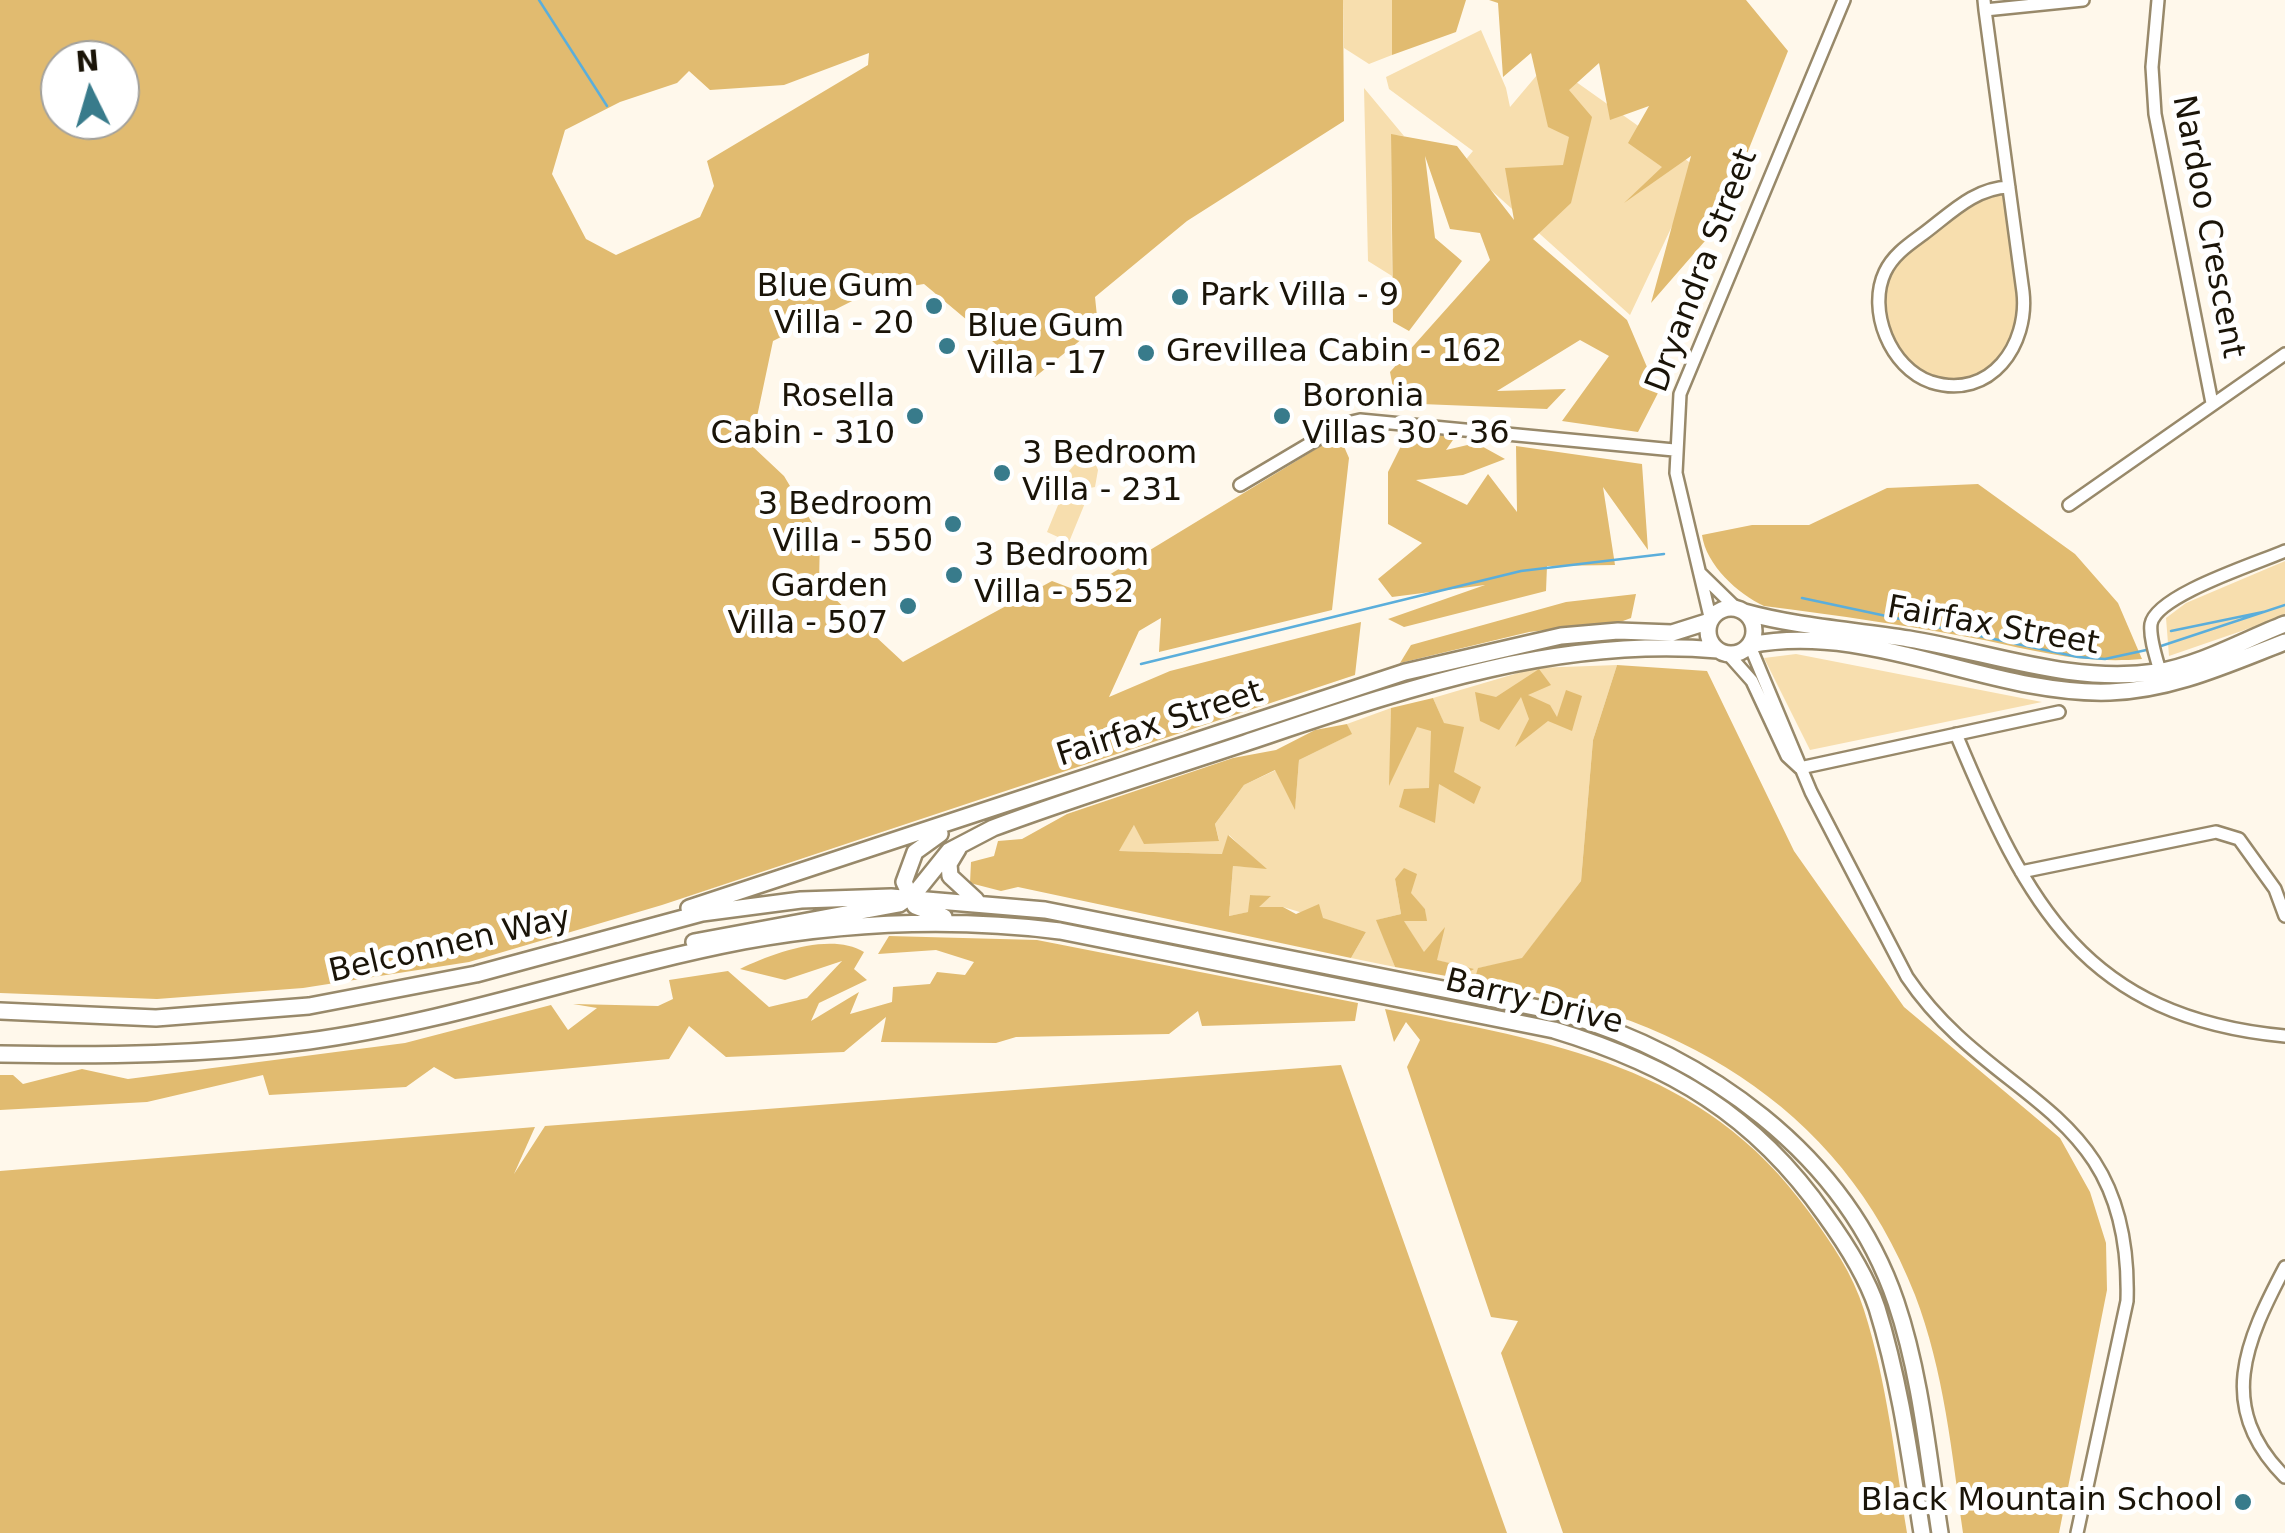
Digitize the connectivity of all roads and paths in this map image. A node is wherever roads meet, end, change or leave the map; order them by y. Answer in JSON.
{"nodes":[{"id":1,"x":1844,"y":0,"type":"edge"},
{"id":2,"x":2083,"y":0,"type":"edge"},
{"id":3,"x":2158,"y":0,"type":"edge"},
{"id":4,"x":1985,"y":5,"type":"edge"},
{"id":5,"x":2009,"y":187,"type":"junction"},
{"id":6,"x":2285,"y":354,"type":"edge"},
{"id":7,"x":2212,"y":403,"type":"junction"},
{"id":8,"x":1674,"y":450,"type":"junction"},
{"id":9,"x":1240,"y":486,"type":"dead end"},
{"id":10,"x":2069,"y":505,"type":"dead end"},
{"id":11,"x":2285,"y":551,"type":"edge"},
{"id":12,"x":1700,"y":572,"type":"junction"},
{"id":13,"x":1740,"y":610,"type":"junction"},
{"id":14,"x":1710,"y":621,"type":"junction"},
{"id":15,"x":2285,"y":624,"type":"edge"},
{"id":16,"x":2285,"y":642,"type":"edge"},
{"id":17,"x":1750,"y":645,"type":"junction"},
{"id":18,"x":1723,"y":652,"type":"junction"},
{"id":19,"x":2160,"y":672,"type":"junction"},
{"id":20,"x":2058,"y":712,"type":"dead end"},
{"id":21,"x":1956,"y":734,"type":"junction"},
{"id":22,"x":1800,"y":768,"type":"junction"},
{"id":23,"x":974,"y":816,"type":"junction"},
{"id":24,"x":964,"y":842,"type":"junction"},
{"id":25,"x":2021,"y":872,"type":"junction"},
{"id":26,"x":2280,"y":886,"type":"edge"},
{"id":27,"x":910,"y":898,"type":"junction"},
{"id":28,"x":980,"y":902,"type":"junction"},
{"id":29,"x":2285,"y":916,"type":"edge"},
{"id":30,"x":998,"y":925,"type":"junction"},
{"id":31,"x":840,"y":928,"type":"joint"},
{"id":32,"x":636,"y":929,"type":"junction"},
{"id":33,"x":542,"y":990,"type":"junction"},
{"id":34,"x":0,"y":1011,"type":"edge"},
{"id":35,"x":2285,"y":1036,"type":"edge"},
{"id":36,"x":0,"y":1054,"type":"edge"},
{"id":37,"x":2285,"y":1267,"type":"edge"},
{"id":38,"x":2285,"y":1477,"type":"edge"},
{"id":39,"x":1922,"y":1533,"type":"edge"},
{"id":40,"x":1940,"y":1533,"type":"edge"},
{"id":41,"x":2077,"y":1533,"type":"edge"}],
"edges":[{"from":1,"to":8,"type":"street","name":"Dryandra Street"},
{"from":2,"to":4,"type":"street"},
{"from":3,"to":7,"type":"street","name":"Nardoo Crescent"},
{"from":4,"to":5,"type":"street"},
{"from":5,"to":5,"type":"street"},
{"from":6,"to":7,"type":"street"},
{"from":7,"to":10,"type":"street"},
{"from":8,"to":9,"type":"street"},
{"from":8,"to":12,"type":"street","name":"Dryandra Street"},
{"from":11,"to":19,"type":"street"},
{"from":12,"to":13,"type":"street","name":"Dryandra Street"},
{"from":12,"to":14,"type":"street","name":"Dryandra Street"},
{"from":13,"to":14,"type":"main road"},
{"from":13,"to":17,"type":"main road"},
{"from":13,"to":19,"type":"main road","name":"Fairfax Street"},
{"from":14,"to":18,"type":"main road"},
{"from":14,"to":23,"type":"main road","name":"Fairfax Street"},
{"from":15,"to":19,"type":"main road","name":"Fairfax Street"},
{"from":16,"to":19,"type":"main road","name":"Fairfax Street"},
{"from":17,"to":18,"type":"main road"},
{"from":17,"to":19,"type":"main road","name":"Fairfax Street"},
{"from":17,"to":22,"type":"street"},
{"from":18,"to":22,"type":"street"},
{"from":18,"to":24,"type":"main road","name":"Fairfax Street"},
{"from":20,"to":21,"type":"street"},
{"from":21,"to":22,"type":"street"},
{"from":21,"to":25,"type":"street"},
{"from":22,"to":41,"type":"street"},
{"from":23,"to":27,"type":"main road"},
{"from":23,"to":32,"type":"main road","name":"Fairfax Street"},
{"from":24,"to":27,"type":"main road","name":"Fairfax Street"},
{"from":24,"to":28,"type":"main road"},
{"from":25,"to":26,"type":"street"},
{"from":25,"to":35,"type":"street"},
{"from":26,"to":29,"type":"street"},
{"from":27,"to":28,"type":"main road","name":"Barry Drive"},
{"from":27,"to":30,"type":"main road"},
{"from":27,"to":32,"type":"main road","name":"Belconnen Way"},
{"from":27,"to":33,"type":"main road"},
{"from":28,"to":40,"type":"main road","name":"Barry Drive"},
{"from":30,"to":31,"type":"main road","name":"Barry Drive"},
{"from":30,"to":39,"type":"main road","name":"Barry Drive"},
{"from":31,"to":33,"type":"main road","name":"Belconnen Way"},
{"from":32,"to":34,"type":"main road","name":"Belconnen Way"},
{"from":33,"to":36,"type":"main road","name":"Belconnen Way"},
{"from":37,"to":38,"type":"street"}]}
